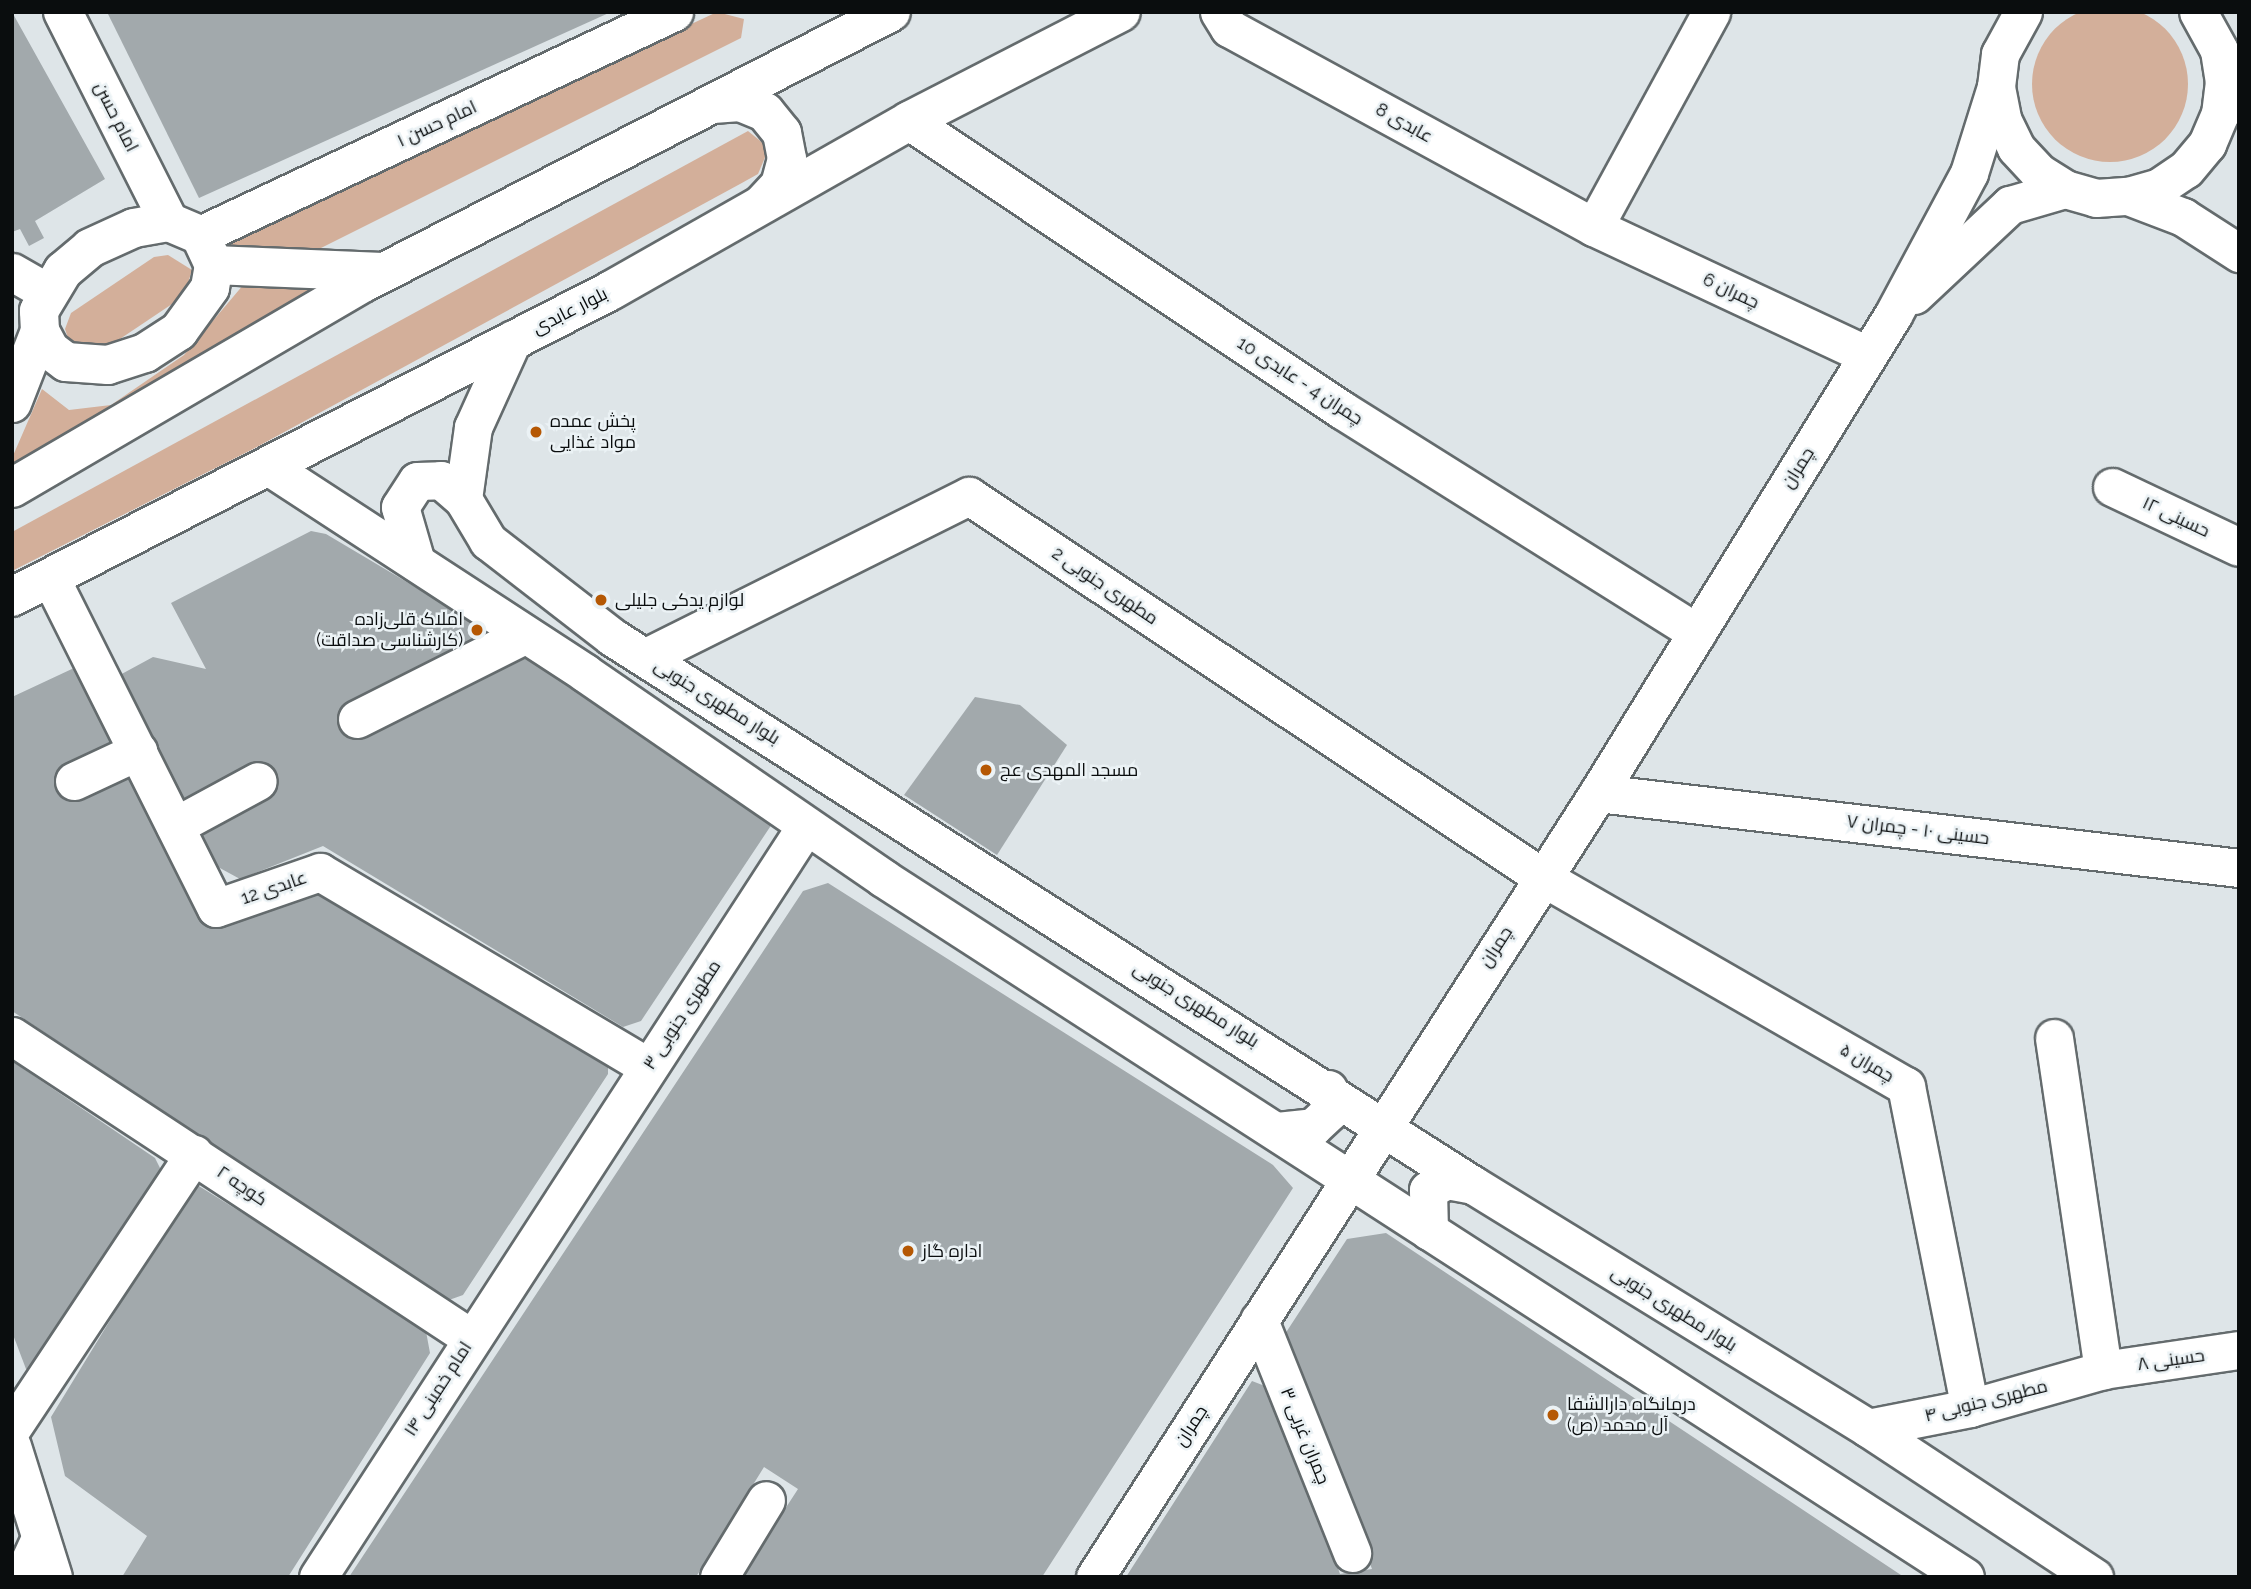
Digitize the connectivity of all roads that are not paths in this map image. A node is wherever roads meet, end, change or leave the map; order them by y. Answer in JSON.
{"nodes":[{"id":1,"x":63,"y":12,"type":"edge"},
{"id":2,"x":674,"y":12,"type":"edge"},
{"id":3,"x":891,"y":12,"type":"edge"},
{"id":4,"x":1121,"y":12,"type":"edge"},
{"id":5,"x":1219,"y":12,"type":"edge"},
{"id":6,"x":1711,"y":12,"type":"edge"},
{"id":7,"x":2017,"y":16,"type":"edge"},
{"id":8,"x":2207,"y":24,"type":"edge"},
{"id":9,"x":1996,"y":87,"type":"junction"},
{"id":10,"x":2239,"y":98,"type":"edge"},
{"id":11,"x":713,"y":104,"type":"junction"},
{"id":12,"x":909,"y":121,"type":"junction"},
{"id":13,"x":2065,"y":189,"type":"junction"},
{"id":14,"x":2128,"y":197,"type":"junction"},
{"id":15,"x":762,"y":204,"type":"junction"},
{"id":16,"x":1594,"y":227,"type":"junction"},
{"id":17,"x":194,"y":241,"type":"junction"},
{"id":18,"x":2239,"y":253,"type":"edge"},
{"id":19,"x":12,"y":272,"type":"edge"},
{"id":20,"x":384,"y":272,"type":"junction"},
{"id":21,"x":47,"y":292,"type":"junction"},
{"id":22,"x":1893,"y":315,"type":"junction"},
{"id":23,"x":40,"y":331,"type":"junction"},
{"id":24,"x":513,"y":339,"type":"junction"},
{"id":25,"x":1867,"y":355,"type":"junction"},
{"id":26,"x":12,"y":403,"type":"edge"},
{"id":27,"x":268,"y":466,"type":"junction"},
{"id":28,"x":2112,"y":486,"type":"dead end"},
{"id":29,"x":12,"y":488,"type":"edge"},
{"id":30,"x":463,"y":499,"type":"junction"},
{"id":31,"x":2239,"y":547,"type":"edge"},
{"id":32,"x":416,"y":562,"type":"junction"},
{"id":33,"x":50,"y":577,"type":"junction"},
{"id":34,"x":12,"y":597,"type":"edge"},
{"id":35,"x":1697,"y":633,"type":"junction"},
{"id":36,"x":522,"y":636,"type":"junction"},
{"id":37,"x":646,"y":657,"type":"junction"},
{"id":38,"x":357,"y":719,"type":"dead end"},
{"id":39,"x":138,"y":751,"type":"junction"},
{"id":40,"x":74,"y":781,"type":"dead end"},
{"id":41,"x":258,"y":781,"type":"dead end"},
{"id":42,"x":1598,"y":793,"type":"junction"},
{"id":43,"x":175,"y":826,"type":"junction"},
{"id":44,"x":805,"y":827,"type":"junction"},
{"id":45,"x":2239,"y":868,"type":"edge"},
{"id":46,"x":1542,"y":877,"type":"junction"},
{"id":47,"x":12,"y":1036,"type":"edge"},
{"id":48,"x":2054,"y":1038,"type":"dead end"},
{"id":49,"x":648,"y":1067,"type":"junction"},
{"id":50,"x":1328,"y":1089,"type":"junction"},
{"id":51,"x":1381,"y":1122,"type":"junction"},
{"id":52,"x":1277,"y":1131,"type":"junction"},
{"id":53,"x":194,"y":1154,"type":"junction"},
{"id":54,"x":1349,"y":1178,"type":"junction"},
{"id":55,"x":1473,"y":1185,"type":"junction"},
{"id":56,"x":559,"y":1203,"type":"joint"},
{"id":57,"x":1429,"y":1231,"type":"junction"},
{"id":58,"x":1259,"y":1320,"type":"junction"},
{"id":59,"x":471,"y":1338,"type":"junction"},
{"id":60,"x":2239,"y":1350,"type":"edge"},
{"id":61,"x":2103,"y":1370,"type":"junction"},
{"id":62,"x":1970,"y":1408,"type":"junction"},
{"id":63,"x":12,"y":1428,"type":"edge"},
{"id":64,"x":1868,"y":1428,"type":"junction"},
{"id":65,"x":12,"y":1446,"type":"edge"},
{"id":66,"x":766,"y":1500,"type":"dead end"},
{"id":67,"x":40,"y":1538,"type":"junction"},
{"id":68,"x":1352,"y":1553,"type":"dead end"},
{"id":69,"x":22,"y":1577,"type":"edge"},
{"id":70,"x":53,"y":1577,"type":"edge"},
{"id":71,"x":318,"y":1577,"type":"edge"},
{"id":72,"x":719,"y":1577,"type":"edge"},
{"id":73,"x":1095,"y":1577,"type":"edge"},
{"id":74,"x":1965,"y":1577,"type":"edge"},
{"id":75,"x":2094,"y":1577,"type":"edge"}],
"edges":[{"from":1,"to":17,"type":"main road","name":"امام حسن"},
{"from":2,"to":17,"type":"street","name":"امام حسن ۱"},
{"from":3,"to":11,"type":"main road"},
{"from":4,"to":12,"type":"main road","name":"بلوار عابدی"},
{"from":5,"to":16,"type":"street","name":"عابدی 8"},
{"from":6,"to":16,"type":"street"},
{"from":7,"to":9,"type":"street"},
{"from":8,"to":10,"type":"street"},
{"from":8,"to":14,"type":"street"},
{"from":9,"to":13,"type":"street"},
{"from":9,"to":22,"type":"street","name":"چمران"},
{"from":11,"to":15,"type":"main road"},
{"from":11,"to":20,"type":"main road"},
{"from":12,"to":15,"type":"main road","name":"بلوار عابدی"},
{"from":12,"to":35,"type":"street","name":"چمران 4 - عابدی 10"},
{"from":13,"to":14,"type":"street"},
{"from":13,"to":22,"type":"street","name":"چمران"},
{"from":14,"to":18,"type":"street"},
{"from":15,"to":24,"type":"main road","name":"بلوار عابدی"},
{"from":16,"to":25,"type":"street","name":"چمران 6"},
{"from":17,"to":20,"type":"main road"},
{"from":17,"to":21,"type":"main road"},
{"from":17,"to":23,"type":"main road"},
{"from":19,"to":21,"type":"street"},
{"from":20,"to":29,"type":"main road"},
{"from":21,"to":23,"type":"main road"},
{"from":22,"to":25,"type":"street","name":"چمران"},
{"from":23,"to":26,"type":"main road"},
{"from":24,"to":27,"type":"main road","name":"بلوار عابدی"},
{"from":24,"to":30,"type":"street"},
{"from":25,"to":35,"type":"street","name":"چمران"},
{"from":27,"to":32,"type":"street"},
{"from":27,"to":33,"type":"main road","name":"بلوار عابدی"},
{"from":28,"to":31,"type":"street","name":"حسینی ۱۲"},
{"from":30,"to":32,"type":"street"},
{"from":30,"to":37,"type":"street","name":"بلوار مطهری جنوبی"},
{"from":32,"to":36,"type":"street"},
{"from":33,"to":34,"type":"main road","name":"بلوار عابدی"},
{"from":33,"to":39,"type":"street","name":"عابدی 12"},
{"from":35,"to":42,"type":"street","name":"چمران"},
{"from":36,"to":38,"type":"street"},
{"from":36,"to":44,"type":"street"},
{"from":37,"to":46,"type":"street","name":"مطهری جنوبی 2"},
{"from":37,"to":50,"type":"street","name":"بلوار مطهری جنوبی"},
{"from":39,"to":40,"type":"street"},
{"from":39,"to":43,"type":"street","name":"عابدی 12"},
{"from":41,"to":43,"type":"street"},
{"from":42,"to":45,"type":"street","name":"حسينی ۱۰ - چمران ۷"},
{"from":42,"to":46,"type":"street","name":"چمران"},
{"from":43,"to":49,"type":"street","name":"عابدی 12"},
{"from":44,"to":49,"type":"street","name":"مطهری جنوبی ۳"},
{"from":44,"to":52,"type":"street"},
{"from":46,"to":51,"type":"street","name":"چمران"},
{"from":46,"to":62,"type":"street","name":"چمران ۵"},
{"from":47,"to":53,"type":"street","name":"کوچه ۲"},
{"from":48,"to":61,"type":"street"},
{"from":49,"to":56,"type":"street","name":"مطهری جنوبی ۳"},
{"from":50,"to":51,"type":"street","name":"بلوار مطهری جنوبی"},
{"from":50,"to":52,"type":"street"},
{"from":51,"to":54,"type":"street","name":"چمران"},
{"from":51,"to":55,"type":"street","name":"بلوار مطهری جنوبی"},
{"from":52,"to":54,"type":"street"},
{"from":53,"to":59,"type":"street","name":"کوچه ۲"},
{"from":53,"to":63,"type":"street"},
{"from":54,"to":57,"type":"street"},
{"from":54,"to":58,"type":"street","name":"چمران"},
{"from":55,"to":57,"type":"street"},
{"from":55,"to":64,"type":"street","name":"بلوار مطهری جنوبی"},
{"from":56,"to":59,"type":"street","name":"امام خمینی ۱۴"},
{"from":57,"to":74,"type":"street"},
{"from":58,"to":68,"type":"street","name":"چمران غربی ۳"},
{"from":58,"to":73,"type":"street","name":"چمران"},
{"from":59,"to":71,"type":"street","name":"امام خمینی ۱۴"},
{"from":60,"to":61,"type":"street","name":"حسینی ۸"},
{"from":61,"to":62,"type":"street","name":"مطهری جنوبی ۴"},
{"from":62,"to":64,"type":"street","name":"مطهری جنوبی ۴"},
{"from":64,"to":75,"type":"street","name":"بلوار مطهری جنوبی"},
{"from":65,"to":67,"type":"street"},
{"from":66,"to":72,"type":"street"},
{"from":67,"to":69,"type":"street"},
{"from":67,"to":70,"type":"street"}]}
